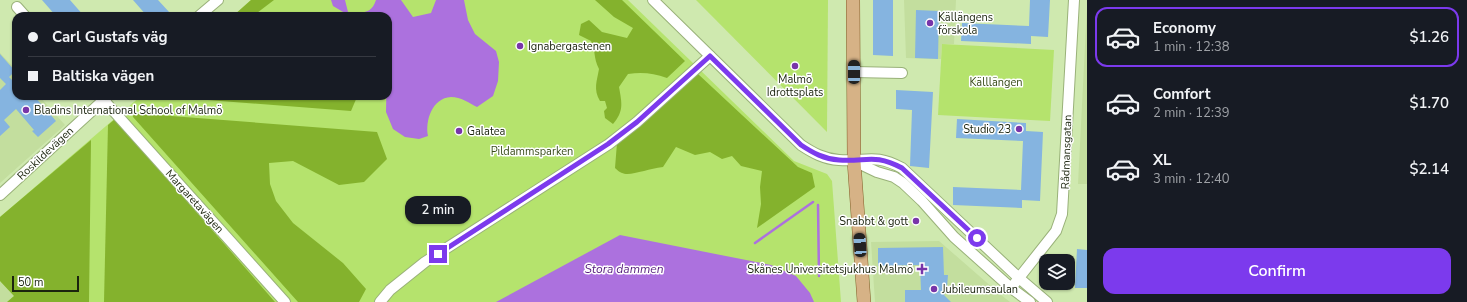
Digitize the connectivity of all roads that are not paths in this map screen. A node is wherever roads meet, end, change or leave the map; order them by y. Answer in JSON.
{"nodes":[{"id":1,"x":218,"y":0,"type":"edge"},
{"id":2,"x":653,"y":0,"type":"edge"},
{"id":3,"x":853,"y":0,"type":"edge"},
{"id":4,"x":1074,"y":0,"type":"edge"},
{"id":5,"x":17,"y":7,"type":"dead end"},
{"id":6,"x":21,"y":12,"type":"edge"},
{"id":7,"x":204,"y":12,"type":"edge"},
{"id":8,"x":710,"y":56,"type":"junction"},
{"id":9,"x":854,"y":72,"type":"junction"},
{"id":10,"x":902,"y":73,"type":"dead end"},
{"id":11,"x":101,"y":100,"type":"edge"},
{"id":12,"x":107,"y":100,"type":"edge"},
{"id":13,"x":854,"y":161,"type":"junction"},
{"id":14,"x":0,"y":195,"type":"edge"},
{"id":15,"x":1019,"y":278,"type":"junction"},
{"id":16,"x":1011,"y":288,"type":"junction"},
{"id":17,"x":285,"y":302,"type":"edge"},
{"id":18,"x":380,"y":302,"type":"edge"},
{"id":19,"x":864,"y":302,"type":"edge"},
{"id":20,"x":1030,"y":302,"type":"edge"},
{"id":21,"x":1047,"y":302,"type":"edge"}],
"edges":[{"from":1,"to":7,"type":"street"},
{"from":2,"to":8,"type":"street"},
{"from":3,"to":9,"type":"main road"},
{"from":4,"to":15,"type":"street","name":"Rådmansgatan"},
{"from":5,"to":6,"type":"street"},
{"from":8,"to":13,"type":"street"},
{"from":8,"to":18,"type":"street"},
{"from":9,"to":10,"type":"street"},
{"from":9,"to":13,"type":"main road"},
{"from":11,"to":14,"type":"street","name":"Roskildevägen"},
{"from":12,"to":17,"type":"street","name":"Margaretavägen"},
{"from":13,"to":15,"type":"street"},
{"from":13,"to":16,"type":"street"},
{"from":13,"to":19,"type":"main road"},
{"from":15,"to":16,"type":"street","name":"Rådmansgatan"},
{"from":15,"to":21,"type":"street"},
{"from":16,"to":20,"type":"street"}]}
